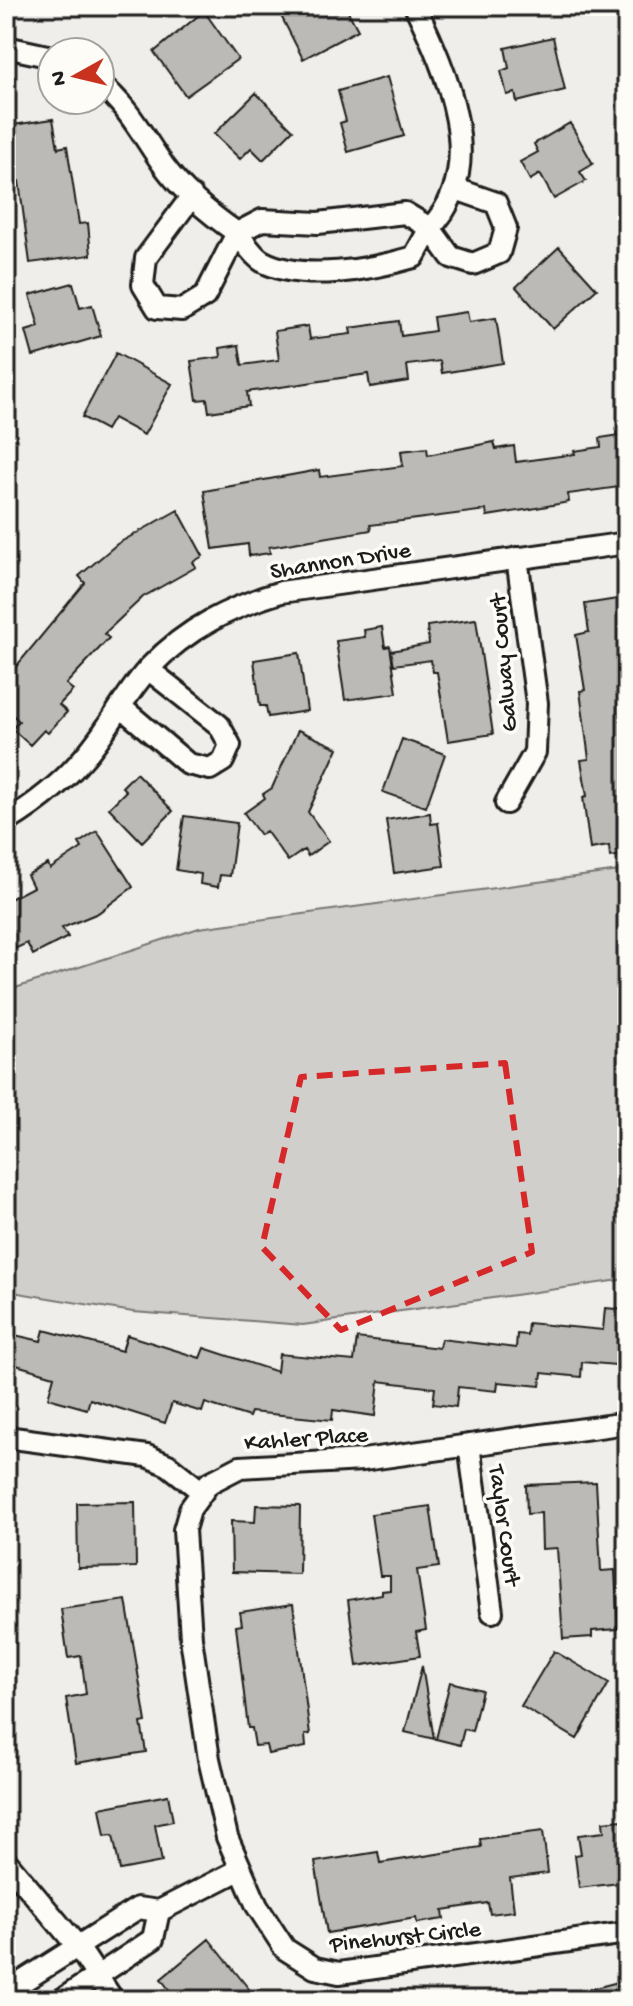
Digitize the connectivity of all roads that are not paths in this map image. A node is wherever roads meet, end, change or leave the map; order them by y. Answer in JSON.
{"nodes":[{"id":1,"x":415,"y":6,"type":"edge"},
{"id":2,"x":6,"y":47,"type":"edge"},
{"id":3,"x":36,"y":54,"type":"edge"},
{"id":4,"x":116,"y":100,"type":"edge"},
{"id":5,"x":456,"y":189,"type":"junction"},
{"id":6,"x":192,"y":196,"type":"junction"},
{"id":7,"x":430,"y":228,"type":"junction"},
{"id":8,"x":237,"y":233,"type":"junction"},
{"id":9,"x":627,"y":543,"type":"edge"},
{"id":10,"x":517,"y":558,"type":"junction"},
{"id":11,"x":148,"y":669,"type":"junction"},
{"id":12,"x":121,"y":707,"type":"junction"},
{"id":13,"x":506,"y":803,"type":"dead end"},
{"id":14,"x":6,"y":822,"type":"edge"},
{"id":15,"x":627,"y":1423,"type":"edge"},
{"id":16,"x":6,"y":1437,"type":"edge"},
{"id":17,"x":469,"y":1445,"type":"junction"},
{"id":18,"x":201,"y":1491,"type":"junction"},
{"id":19,"x":492,"y":1612,"type":"dead end"},
{"id":20,"x":6,"y":1861,"type":"edge"},
{"id":21,"x":239,"y":1870,"type":"junction"},
{"id":22,"x":159,"y":1911,"type":"junction"},
{"id":23,"x":627,"y":1933,"type":"edge"},
{"id":24,"x":78,"y":1947,"type":"junction"},
{"id":25,"x":97,"y":1975,"type":"junction"},
{"id":26,"x":10,"y":2000,"type":"edge"},
{"id":27,"x":61,"y":2000,"type":"edge"},
{"id":28,"x":113,"y":2000,"type":"edge"}],
"edges":[{"from":1,"to":5,"type":"street"},
{"from":2,"to":3,"type":"street"},
{"from":4,"to":6,"type":"street"},
{"from":5,"to":7,"type":"street"},
{"from":5,"to":7,"type":"street"},
{"from":6,"to":8,"type":"street"},
{"from":6,"to":8,"type":"street"},
{"from":7,"to":8,"type":"street"},
{"from":7,"to":8,"type":"street"},
{"from":9,"to":10,"type":"street","name":"Shannon Drive"},
{"from":10,"to":11,"type":"street","name":"Shannon Drive"},
{"from":10,"to":13,"type":"street","name":"Galway Court"},
{"from":11,"to":12,"type":"street","name":"Shannon Drive"},
{"from":11,"to":12,"type":"street"},
{"from":12,"to":14,"type":"street","name":"Shannon Drive"},
{"from":15,"to":17,"type":"street","name":"Kahler Place"},
{"from":16,"to":18,"type":"street"},
{"from":17,"to":18,"type":"street","name":"Kahler Place"},
{"from":17,"to":19,"type":"street","name":"Taylor Court"},
{"from":18,"to":21,"type":"street","name":"Pinehurst Circle"},
{"from":20,"to":24,"type":"street"},
{"from":21,"to":22,"type":"street"},
{"from":21,"to":23,"type":"street","name":"Pinehurst Circle"},
{"from":22,"to":24,"type":"street"},
{"from":22,"to":25,"type":"street"},
{"from":24,"to":25,"type":"street"},
{"from":24,"to":26,"type":"street"},
{"from":25,"to":27,"type":"street"},
{"from":25,"to":28,"type":"street"}]}
